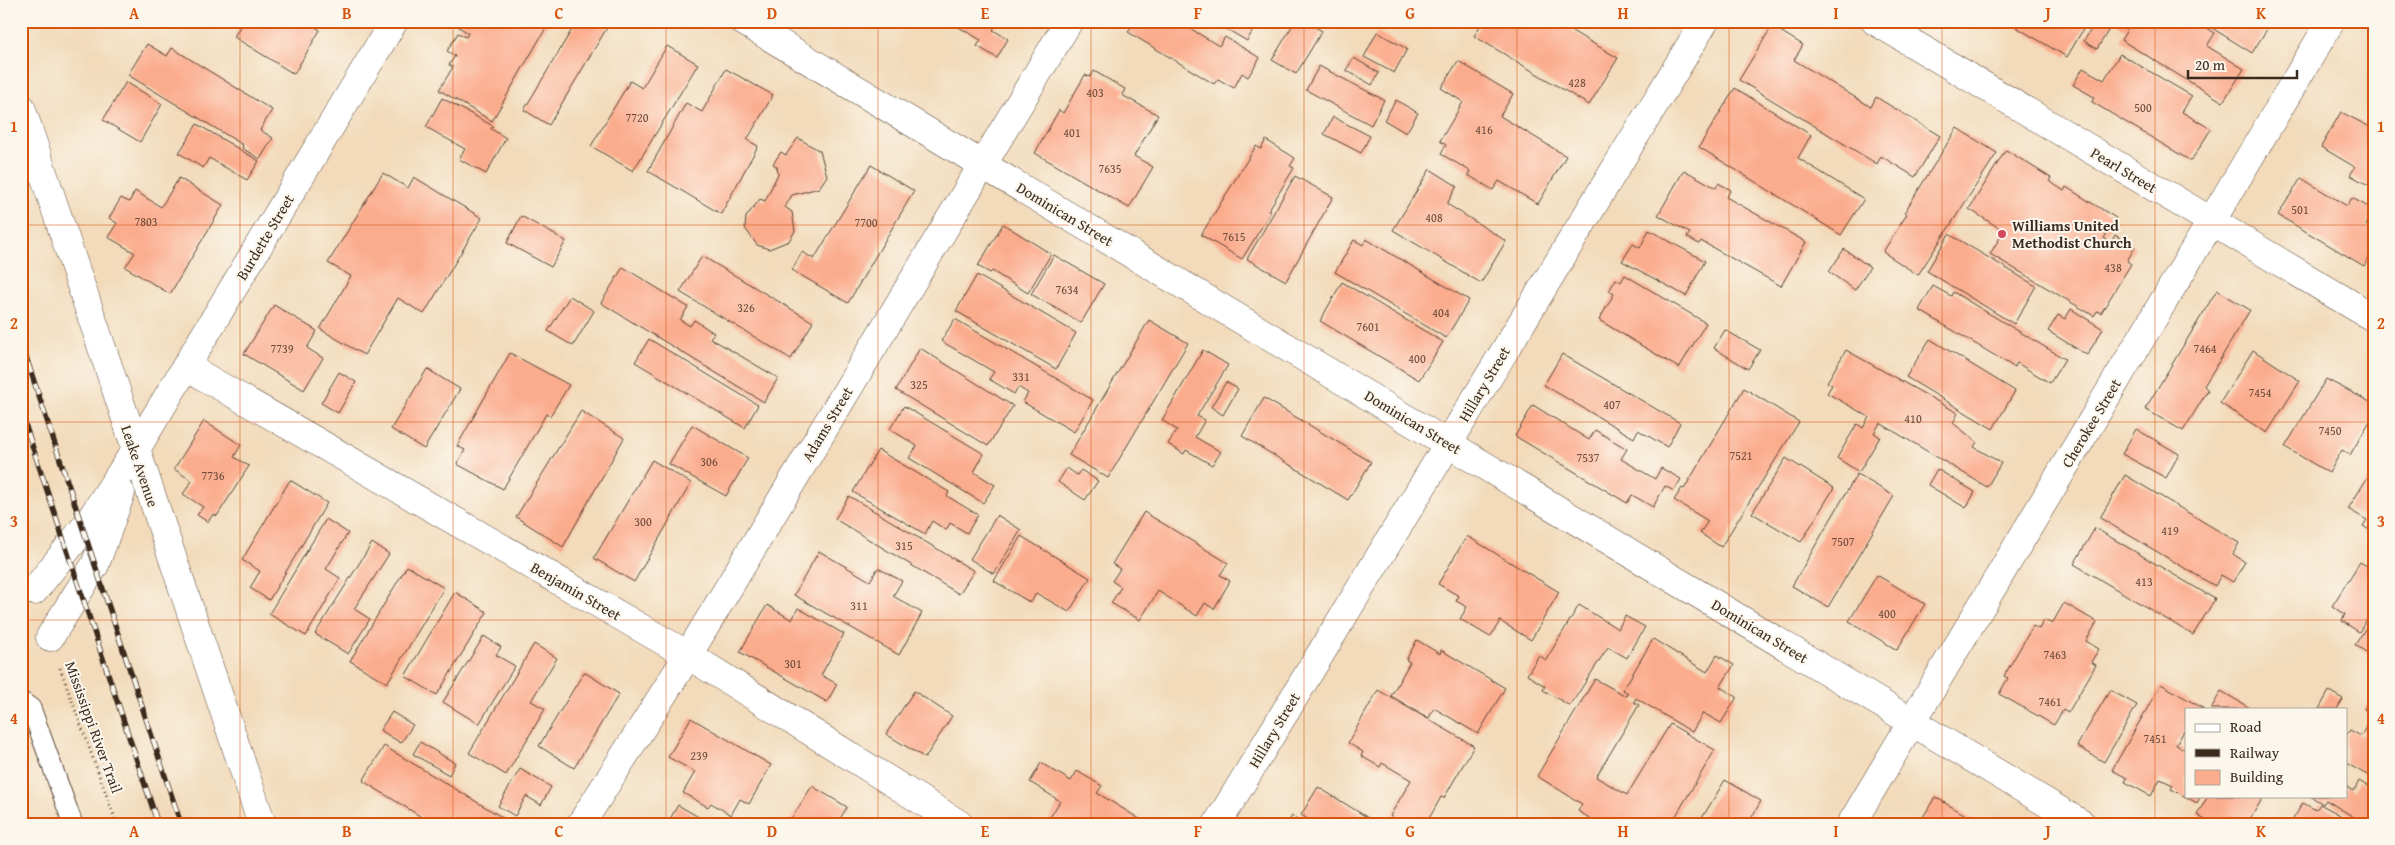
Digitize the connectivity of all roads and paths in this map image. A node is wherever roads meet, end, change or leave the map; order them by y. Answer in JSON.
{"nodes":[{"id":1,"x":394,"y":21,"type":"edge"},
{"id":2,"x":743,"y":21,"type":"edge"},
{"id":3,"x":1069,"y":21,"type":"edge"},
{"id":4,"x":1705,"y":21,"type":"edge"},
{"id":5,"x":1875,"y":21,"type":"edge"},
{"id":6,"x":2331,"y":21,"type":"edge"},
{"id":7,"x":21,"y":107,"type":"edge"},
{"id":8,"x":982,"y":165,"type":"junction"},
{"id":9,"x":2211,"y":221,"type":"junction"},
{"id":10,"x":2374,"y":318,"type":"edge"},
{"id":11,"x":188,"y":367,"type":"junction"},
{"id":12,"x":1448,"y":444,"type":"junction"},
{"id":13,"x":136,"y":451,"type":"junction"},
{"id":14,"x":34,"y":591,"type":"dead end"},
{"id":15,"x":50,"y":637,"type":"joint"},
{"id":16,"x":688,"y":655,"type":"junction"},
{"id":17,"x":21,"y":702,"type":"edge"},
{"id":18,"x":1912,"y":722,"type":"junction"},
{"id":19,"x":73,"y":824,"type":"edge"},
{"id":20,"x":116,"y":824,"type":"edge"},
{"id":21,"x":262,"y":824,"type":"edge"},
{"id":22,"x":581,"y":824,"type":"edge"},
{"id":23,"x":959,"y":824,"type":"edge"},
{"id":24,"x":1217,"y":824,"type":"edge"},
{"id":25,"x":1851,"y":824,"type":"edge"},
{"id":26,"x":2082,"y":824,"type":"edge"}],
"edges":[{"from":1,"to":11,"type":"street","name":"Burdette Street"},
{"from":2,"to":8,"type":"street","name":"Dominican Street"},
{"from":3,"to":8,"type":"street","name":"Adams Street"},
{"from":4,"to":12,"type":"street","name":"Hillary Street"},
{"from":5,"to":9,"type":"street","name":"Pearl Street"},
{"from":6,"to":9,"type":"street","name":"Cherokee Street"},
{"from":7,"to":13,"type":"street","name":"Leake Avenue"},
{"from":8,"to":12,"type":"street","name":"Dominican Street"},
{"from":8,"to":16,"type":"street","name":"Adams Street"},
{"from":9,"to":10,"type":"street","name":"Pearl Street"},
{"from":9,"to":18,"type":"street","name":"Cherokee Street"},
{"from":11,"to":13,"type":"street","name":"Burdette Street"},
{"from":11,"to":16,"type":"street","name":"Benjamin Street"},
{"from":12,"to":18,"type":"street","name":"Dominican Street"},
{"from":12,"to":24,"type":"street","name":"Hillary Street"},
{"from":13,"to":14,"type":"street"},
{"from":13,"to":15,"type":"street"},
{"from":13,"to":21,"type":"street","name":"Leake Avenue"},
{"from":15,"to":20,"type":"path","name":"Mississippi River Trail"},
{"from":16,"to":22,"type":"street","name":"Adams Street"},
{"from":16,"to":23,"type":"street","name":"Benjamin Street"},
{"from":17,"to":19,"type":"lane"},
{"from":18,"to":25,"type":"street","name":"Cherokee Street"},
{"from":18,"to":26,"type":"street","name":"Dominican Street"}]}
